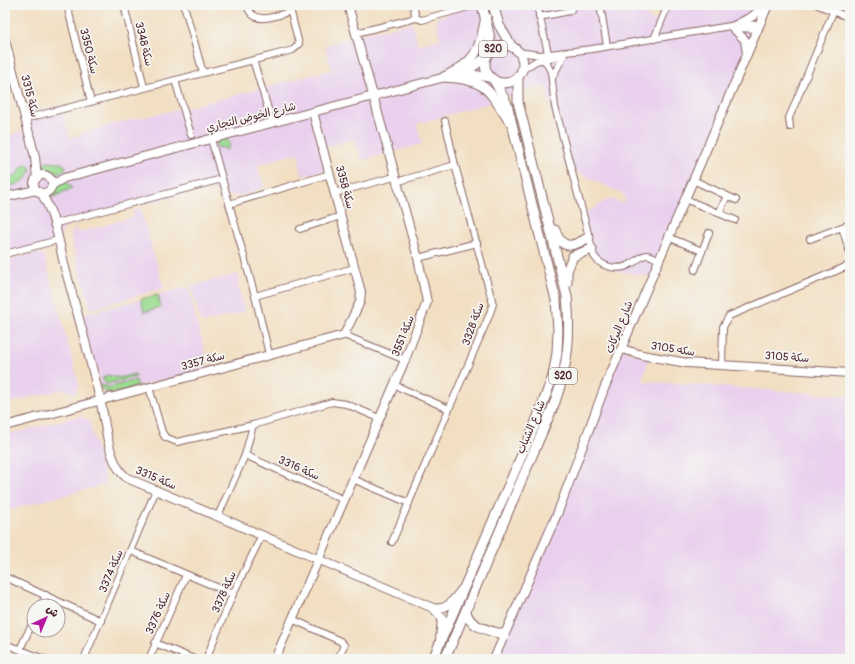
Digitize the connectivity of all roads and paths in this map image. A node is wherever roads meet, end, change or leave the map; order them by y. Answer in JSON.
{"nodes":[{"id":1,"x":67,"y":5,"type":"edge"},
{"id":2,"x":124,"y":5,"type":"edge"},
{"id":3,"x":184,"y":5,"type":"edge"},
{"id":4,"x":247,"y":5,"type":"edge"},
{"id":5,"x":348,"y":5,"type":"edge"},
{"id":6,"x":413,"y":5,"type":"edge"},
{"id":7,"x":475,"y":5,"type":"edge"},
{"id":8,"x":482,"y":5,"type":"edge"},
{"id":9,"x":494,"y":5,"type":"edge"},
{"id":10,"x":537,"y":5,"type":"edge"},
{"id":11,"x":574,"y":5,"type":"edge"},
{"id":12,"x":602,"y":5,"type":"edge"},
{"id":13,"x":668,"y":5,"type":"edge"},
{"id":14,"x":766,"y":5,"type":"edge"},
{"id":15,"x":818,"y":5,"type":"edge"},
{"id":16,"x":290,"y":8,"type":"edge"},
{"id":17,"x":834,"y":8,"type":"edge"},
{"id":18,"x":486,"y":17,"type":"junction"},
{"id":19,"x":539,"y":17,"type":"junction"},
{"id":20,"x":416,"y":18,"type":"junction"},
{"id":21,"x":850,"y":18,"type":"edge"},
{"id":22,"x":732,"y":27,"type":"junction"},
{"id":23,"x":759,"y":27,"type":"junction"},
{"id":24,"x":356,"y":33,"type":"junction"},
{"id":25,"x":654,"y":39,"type":"junction"},
{"id":26,"x":5,"y":40,"type":"edge"},
{"id":27,"x":608,"y":46,"type":"junction"},
{"id":28,"x":592,"y":49,"type":"junction"},
{"id":29,"x":515,"y":50,"type":"junction"},
{"id":30,"x":548,"y":53,"type":"junction"},
{"id":31,"x":488,"y":55,"type":"junction"},
{"id":32,"x":564,"y":55,"type":"junction"},
{"id":33,"x":747,"y":55,"type":"junction"},
{"id":34,"x":541,"y":59,"type":"junction"},
{"id":35,"x":253,"y":60,"type":"junction"},
{"id":36,"x":203,"y":73,"type":"junction"},
{"id":37,"x":520,"y":74,"type":"junction"},
{"id":38,"x":444,"y":78,"type":"junction"},
{"id":39,"x":552,"y":78,"type":"junction"},
{"id":40,"x":492,"y":79,"type":"junction"},
{"id":41,"x":175,"y":80,"type":"junction"},
{"id":42,"x":144,"y":87,"type":"junction"},
{"id":43,"x":372,"y":97,"type":"junction"},
{"id":44,"x":91,"y":102,"type":"junction"},
{"id":45,"x":314,"y":112,"type":"junction"},
{"id":46,"x":24,"y":119,"type":"junction"},
{"id":47,"x":445,"y":121,"type":"dead end"},
{"id":48,"x":272,"y":122,"type":"junction"},
{"id":49,"x":790,"y":127,"type":"dead end"},
{"id":50,"x":514,"y":129,"type":"junction"},
{"id":51,"x":191,"y":135,"type":"dead end"},
{"id":52,"x":211,"y":139,"type":"junction"},
{"id":53,"x":455,"y":165,"type":"junction"},
{"id":54,"x":330,"y":174,"type":"junction"},
{"id":55,"x":222,"y":179,"type":"junction"},
{"id":56,"x":395,"y":179,"type":"junction"},
{"id":57,"x":693,"y":180,"type":"junction"},
{"id":58,"x":43,"y":184,"type":"junction"},
{"id":59,"x":540,"y":190,"type":"junction"},
{"id":60,"x":335,"y":193,"type":"junction"},
{"id":61,"x":8,"y":196,"type":"edge"},
{"id":62,"x":726,"y":196,"type":"junction"},
{"id":63,"x":685,"y":199,"type":"junction"},
{"id":64,"x":736,"y":200,"type":"dead end"},
{"id":65,"x":230,"y":204,"type":"junction"},
{"id":66,"x":719,"y":213,"type":"junction"},
{"id":67,"x":341,"y":216,"type":"junction"},
{"id":68,"x":735,"y":220,"type":"dead end"},
{"id":69,"x":53,"y":224,"type":"junction"},
{"id":70,"x":850,"y":224,"type":"edge"},
{"id":71,"x":842,"y":227,"type":"junction"},
{"id":72,"x":300,"y":229,"type":"dead end"},
{"id":73,"x":709,"y":233,"type":"dead end"},
{"id":74,"x":589,"y":237,"type":"junction"},
{"id":75,"x":668,"y":237,"type":"junction"},
{"id":76,"x":810,"y":239,"type":"dead end"},
{"id":77,"x":58,"y":240,"type":"junction"},
{"id":78,"x":477,"y":243,"type":"junction"},
{"id":79,"x":592,"y":249,"type":"junction"},
{"id":80,"x":702,"y":251,"type":"junction"},
{"id":81,"x":850,"y":253,"type":"edge"},
{"id":82,"x":5,"y":254,"type":"edge"},
{"id":83,"x":418,"y":258,"type":"junction"},
{"id":84,"x":658,"y":260,"type":"junction"},
{"id":85,"x":850,"y":265,"type":"edge"},
{"id":86,"x":354,"y":268,"type":"junction"},
{"id":87,"x":695,"y":270,"type":"dead end"},
{"id":88,"x":255,"y":296,"type":"junction"},
{"id":89,"x":566,"y":296,"type":"junction"},
{"id":90,"x":344,"y":335,"type":"junction"},
{"id":91,"x":622,"y":348,"type":"junction"},
{"id":92,"x":269,"y":354,"type":"junction"},
{"id":93,"x":405,"y":360,"type":"junction"},
{"id":94,"x":722,"y":365,"type":"junction"},
{"id":95,"x":850,"y":373,"type":"edge"},
{"id":96,"x":394,"y":385,"type":"junction"},
{"id":97,"x":149,"y":387,"type":"junction"},
{"id":98,"x":100,"y":400,"type":"junction"},
{"id":99,"x":449,"y":409,"type":"junction"},
{"id":100,"x":380,"y":418,"type":"junction"},
{"id":101,"x":253,"y":424,"type":"junction"},
{"id":102,"x":5,"y":426,"type":"edge"},
{"id":103,"x":245,"y":455,"type":"junction"},
{"id":104,"x":353,"y":478,"type":"junction"},
{"id":105,"x":156,"y":490,"type":"junction"},
{"id":106,"x":344,"y":500,"type":"junction"},
{"id":107,"x":409,"y":503,"type":"junction"},
{"id":108,"x":218,"y":516,"type":"junction"},
{"id":109,"x":262,"y":534,"type":"junction"},
{"id":110,"x":392,"y":542,"type":"dead end"},
{"id":111,"x":131,"y":550,"type":"junction"},
{"id":112,"x":319,"y":558,"type":"junction"},
{"id":113,"x":186,"y":574,"type":"junction"},
{"id":114,"x":5,"y":577,"type":"edge"},
{"id":115,"x":465,"y":586,"type":"junction"},
{"id":116,"x":233,"y":594,"type":"junction"},
{"id":117,"x":46,"y":595,"type":"junction"},
{"id":118,"x":45,"y":598,"type":"edge"},
{"id":119,"x":434,"y":608,"type":"junction"},
{"id":120,"x":466,"y":611,"type":"junction"},
{"id":121,"x":292,"y":619,"type":"junction"},
{"id":122,"x":101,"y":621,"type":"junction"},
{"id":123,"x":476,"y":626,"type":"junction"},
{"id":124,"x":458,"y":631,"type":"junction"},
{"id":125,"x":504,"y":635,"type":"junction"},
{"id":126,"x":26,"y":637,"type":"edge"},
{"id":127,"x":155,"y":643,"type":"junction"},
{"id":128,"x":5,"y":644,"type":"edge"},
{"id":129,"x":439,"y":646,"type":"junction"},
{"id":130,"x":20,"y":649,"type":"junction"},
{"id":131,"x":44,"y":659,"type":"edge"},
{"id":132,"x":84,"y":659,"type":"edge"},
{"id":133,"x":149,"y":659,"type":"edge"},
{"id":134,"x":194,"y":659,"type":"edge"},
{"id":135,"x":206,"y":659,"type":"edge"},
{"id":136,"x":275,"y":659,"type":"edge"},
{"id":137,"x":338,"y":659,"type":"edge"},
{"id":138,"x":433,"y":659,"type":"edge"},
{"id":139,"x":446,"y":659,"type":"edge"},
{"id":140,"x":494,"y":659,"type":"edge"}],
"edges":[{"from":1,"to":44,"type":"street","name":"سكة 3350"},
{"from":2,"to":42,"type":"street","name":"سكة 3348"},
{"from":3,"to":36,"type":"street"},
{"from":4,"to":16,"type":"street"},
{"from":5,"to":24,"type":"street","name":"سكة 3551"},
{"from":6,"to":20,"type":"street"},
{"from":7,"to":20,"type":"street"},
{"from":8,"to":18,"type":"main road","number":"S20"},
{"from":9,"to":29,"type":"main road","number":"S20"},
{"from":10,"to":19,"type":"street"},
{"from":11,"to":19,"type":"street"},
{"from":12,"to":27,"type":"street"},
{"from":13,"to":25,"type":"street"},
{"from":14,"to":22,"type":"street"},
{"from":14,"to":23,"type":"street","name":"شارع البركات"},
{"from":15,"to":17,"type":"street"},
{"from":16,"to":35,"type":"street"},
{"from":17,"to":21,"type":"street"},
{"from":17,"to":49,"type":"street"},
{"from":18,"to":31,"type":"main road","number":"S20"},
{"from":18,"to":38,"type":"main road"},
{"from":19,"to":30,"type":"street"},
{"from":20,"to":24,"type":"street"},
{"from":22,"to":23,"type":"street"},
{"from":22,"to":25,"type":"street"},
{"from":22,"to":33,"type":"street"},
{"from":23,"to":33,"type":"street","name":"شارع البركات"},
{"from":24,"to":43,"type":"street","name":"سكة 3551"},
{"from":25,"to":27,"type":"street"},
{"from":26,"to":46,"type":"street","name":"سكة 3315"},
{"from":27,"to":28,"type":"street"},
{"from":28,"to":30,"type":"street"},
{"from":28,"to":32,"type":"street"},
{"from":29,"to":30,"type":"street"},
{"from":29,"to":31,"type":"main road","number":"S20"},
{"from":29,"to":37,"type":"main road","number":"S20"},
{"from":31,"to":38,"type":"street","name":"شارع الخوض التجاري"},
{"from":31,"to":40,"type":"main road","number":"S20"},
{"from":32,"to":34,"type":"street"},
{"from":32,"to":39,"type":"street"},
{"from":33,"to":57,"type":"street","name":"شارع البركات"},
{"from":34,"to":37,"type":"street"},
{"from":34,"to":39,"type":"street"},
{"from":35,"to":36,"type":"street"},
{"from":35,"to":48,"type":"street"},
{"from":36,"to":41,"type":"street"},
{"from":37,"to":40,"type":"main road"},
{"from":37,"to":59,"type":"main road","name":"شارع الشباب","number":"S20"},
{"from":38,"to":40,"type":"street","name":"شارع الخوض التجاري"},
{"from":38,"to":43,"type":"street","name":"شارع الخوض التجاري"},
{"from":38,"to":50,"type":"main road"},
{"from":39,"to":74,"type":"street"},
{"from":40,"to":50,"type":"main road","name":"شارع الشباب","number":"S20"},
{"from":41,"to":42,"type":"street"},
{"from":41,"to":51,"type":"street"},
{"from":42,"to":44,"type":"street"},
{"from":43,"to":45,"type":"street","name":"شارع الخوض التجاري"},
{"from":43,"to":56,"type":"street","name":"سكة 3551"},
{"from":44,"to":46,"type":"street"},
{"from":45,"to":48,"type":"street","name":"شارع الخوض التجاري"},
{"from":45,"to":54,"type":"street","name":"سكة 3358"},
{"from":46,"to":58,"type":"street","name":"سكة 3315"},
{"from":47,"to":53,"type":"street","name":"سكة 3328"},
{"from":48,"to":52,"type":"street","name":"شارع الخوض التجاري"},
{"from":50,"to":115,"type":"main road","name":"شارع الشباب","number":"S20"},
{"from":52,"to":55,"type":"street"},
{"from":52,"to":58,"type":"street","name":"شارع الخوض التجاري"},
{"from":53,"to":56,"type":"street"},
{"from":53,"to":78,"type":"street","name":"سكة 3328"},
{"from":54,"to":60,"type":"street","name":"سكة 3358"},
{"from":54,"to":65,"type":"street"},
{"from":55,"to":65,"type":"street"},
{"from":55,"to":69,"type":"street"},
{"from":56,"to":60,"type":"street"},
{"from":56,"to":83,"type":"street","name":"سكة 3551"},
{"from":57,"to":62,"type":"street"},
{"from":57,"to":63,"type":"street","name":"شارع البركات"},
{"from":58,"to":61,"type":"street","name":"شارع الخوض التجاري"},
{"from":58,"to":69,"type":"street","name":"سكة 3315"},
{"from":59,"to":74,"type":"main road"},
{"from":59,"to":89,"type":"main road","name":"شارع الشباب","number":"S20"},
{"from":60,"to":67,"type":"street","name":"سكة 3358"},
{"from":62,"to":64,"type":"street"},
{"from":62,"to":66,"type":"street"},
{"from":63,"to":66,"type":"street"},
{"from":63,"to":75,"type":"street","name":"شارع البركات"},
{"from":65,"to":88,"type":"street"},
{"from":66,"to":68,"type":"street"},
{"from":67,"to":72,"type":"street"},
{"from":67,"to":86,"type":"street","name":"سكة 3358"},
{"from":69,"to":77,"type":"street","name":"سكة 3315"},
{"from":70,"to":71,"type":"street"},
{"from":71,"to":76,"type":"street"},
{"from":71,"to":81,"type":"street"},
{"from":73,"to":80,"type":"street"},
{"from":74,"to":79,"type":"street"},
{"from":75,"to":80,"type":"street"},
{"from":75,"to":84,"type":"street","name":"شارع البركات"},
{"from":77,"to":82,"type":"street"},
{"from":77,"to":98,"type":"street","name":"سكة 3315"},
{"from":78,"to":83,"type":"street"},
{"from":78,"to":99,"type":"street","name":"سكة 3328"},
{"from":79,"to":84,"type":"street"},
{"from":79,"to":89,"type":"main road"},
{"from":80,"to":87,"type":"street"},
{"from":83,"to":93,"type":"street","name":"سكة 3551"},
{"from":84,"to":91,"type":"street","name":"شارع البركات"},
{"from":85,"to":94,"type":"street"},
{"from":86,"to":88,"type":"street"},
{"from":86,"to":90,"type":"street","name":"سكة 3358"},
{"from":88,"to":92,"type":"street"},
{"from":89,"to":120,"type":"main road","name":"شارع الشباب","number":"S20"},
{"from":90,"to":92,"type":"street","name":"سكة 3357"},
{"from":90,"to":93,"type":"street"},
{"from":91,"to":94,"type":"street","name":"سكه 3105"},
{"from":91,"to":125,"type":"street","name":"شارع البركات"},
{"from":92,"to":97,"type":"street","name":"سكة 3357"},
{"from":93,"to":96,"type":"street","name":"سكة 3551"},
{"from":94,"to":95,"type":"street","name":"سكة 3105"},
{"from":96,"to":99,"type":"street"},
{"from":96,"to":100,"type":"street","name":"سكة 3551"},
{"from":97,"to":98,"type":"street","name":"سكة 3357"},
{"from":97,"to":101,"type":"street"},
{"from":98,"to":102,"type":"street","name":"سكة 3357"},
{"from":98,"to":105,"type":"street","name":"سكة 3315"},
{"from":99,"to":107,"type":"street","name":"سكة 3328"},
{"from":100,"to":101,"type":"street"},
{"from":100,"to":104,"type":"street","name":"سكة 3551"},
{"from":101,"to":103,"type":"street"},
{"from":103,"to":106,"type":"street","name":"سكة 3316"},
{"from":103,"to":108,"type":"street"},
{"from":104,"to":106,"type":"street","name":"سكة 3551"},
{"from":104,"to":107,"type":"street"},
{"from":105,"to":108,"type":"street","name":"سكة 3315"},
{"from":105,"to":111,"type":"street","name":"سكة 3374"},
{"from":106,"to":112,"type":"street","name":"سكة 3551"},
{"from":107,"to":110,"type":"street","name":"سكة 3328"},
{"from":108,"to":109,"type":"street","name":"سكة 3315"},
{"from":109,"to":112,"type":"street","name":"سكة 3315"},
{"from":109,"to":116,"type":"street","name":"سكة 3378"},
{"from":111,"to":113,"type":"street"},
{"from":111,"to":122,"type":"street","name":"سكة 3374"},
{"from":112,"to":119,"type":"street","name":"سكة 3315"},
{"from":112,"to":121,"type":"street","name":"سكة 3551"},
{"from":113,"to":116,"type":"street"},
{"from":113,"to":127,"type":"street","name":"سكة 3376"},
{"from":114,"to":117,"type":"street"},
{"from":115,"to":119,"type":"street"},
{"from":115,"to":129,"type":"main road","name":"شارع الشباب","number":"S20"},
{"from":116,"to":135,"type":"street","name":"سكة 3378"},
{"from":117,"to":118,"type":"street"},
{"from":117,"to":122,"type":"street"},
{"from":119,"to":129,"type":"street"},
{"from":120,"to":123,"type":"main road"},
{"from":120,"to":124,"type":"main road","name":"شارع الشباب","number":"S20"},
{"from":121,"to":136,"type":"street","name":"سكة 3551"},
{"from":121,"to":137,"type":"street"},
{"from":122,"to":132,"type":"street","name":"سكة 3374"},
{"from":123,"to":124,"type":"main road"},
{"from":123,"to":125,"type":"main road"},
{"from":124,"to":139,"type":"main road","name":"شارع الشباب","number":"S20"},
{"from":125,"to":140,"type":"street","name":"شارع البركات"},
{"from":126,"to":130,"type":"street"},
{"from":127,"to":133,"type":"street","name":"سكة 3376"},
{"from":127,"to":134,"type":"street"},
{"from":128,"to":130,"type":"street"},
{"from":129,"to":138,"type":"main road","name":"شارع الشباب","number":"S20"},
{"from":130,"to":131,"type":"street"}]}
